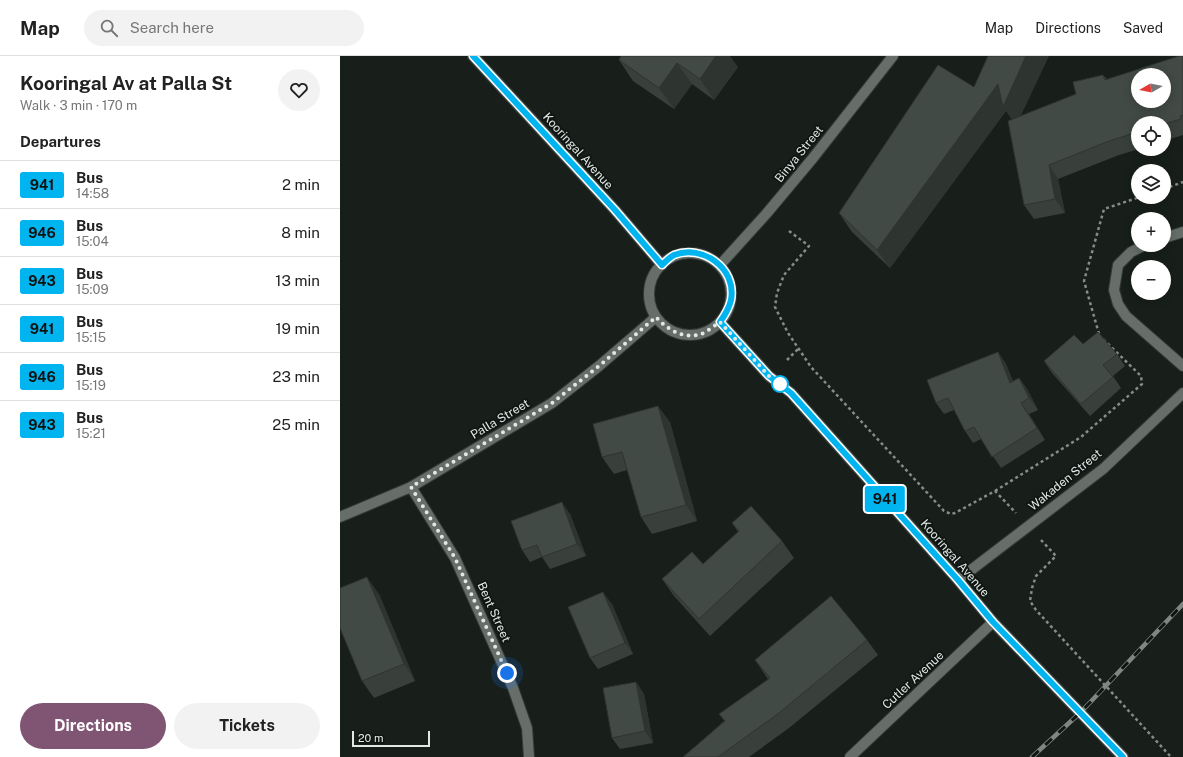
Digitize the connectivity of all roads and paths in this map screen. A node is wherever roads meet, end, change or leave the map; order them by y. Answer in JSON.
{"nodes":[{"id":1,"x":473,"y":56,"type":"edge"},
{"id":2,"x":893,"y":56,"type":"edge"},
{"id":3,"x":1183,"y":182,"type":"edge"},
{"id":4,"x":1171,"y":186,"type":"edge"},
{"id":5,"x":1131,"y":200,"type":"edge"},
{"id":6,"x":789,"y":231,"type":"dead end"},
{"id":7,"x":1183,"y":232,"type":"edge"},
{"id":8,"x":1171,"y":236,"type":"edge"},
{"id":9,"x":1131,"y":252,"type":"edge"},
{"id":10,"x":662,"y":265,"type":"junction"},
{"id":11,"x":720,"y":265,"type":"junction"},
{"id":12,"x":656,"y":317,"type":"junction"},
{"id":13,"x":720,"y":322,"type":"junction"},
{"id":14,"x":798,"y":349,"type":"junction"},
{"id":15,"x":788,"y":360,"type":"dead end"},
{"id":16,"x":1183,"y":366,"type":"edge"},
{"id":17,"x":1183,"y":393,"type":"edge"},
{"id":18,"x":411,"y":487,"type":"junction"},
{"id":19,"x":996,"y":491,"type":"junction"},
{"id":20,"x":340,"y":517,"type":"edge"},
{"id":21,"x":1028,"y":526,"type":"junction"},
{"id":22,"x":958,"y":580,"type":"junction"},
{"id":23,"x":993,"y":622,"type":"junction"},
{"id":24,"x":529,"y":757,"type":"edge"},
{"id":25,"x":850,"y":757,"type":"edge"},
{"id":26,"x":1123,"y":757,"type":"edge"},
{"id":27,"x":1171,"y":757,"type":"edge"}],
"edges":[{"from":1,"to":10,"type":"street","name":"Kooringal Avenue"},
{"from":2,"to":11,"type":"street","name":"Binya Street"},
{"from":3,"to":4,"type":"path"},
{"from":5,"to":19,"type":"path"},
{"from":6,"to":14,"type":"path"},
{"from":7,"to":8,"type":"street"},
{"from":9,"to":16,"type":"street"},
{"from":10,"to":11,"type":"street"},
{"from":10,"to":12,"type":"street"},
{"from":11,"to":13,"type":"street"},
{"from":12,"to":13,"type":"street"},
{"from":12,"to":18,"type":"street","name":"Palla Street"},
{"from":13,"to":22,"type":"street","name":"Kooringal Avenue"},
{"from":14,"to":15,"type":"path"},
{"from":14,"to":19,"type":"path"},
{"from":17,"to":21,"type":"street","name":"Wakaden Street"},
{"from":18,"to":20,"type":"street","name":"Palla Street"},
{"from":18,"to":24,"type":"street","name":"Bent Street"},
{"from":19,"to":21,"type":"path"},
{"from":21,"to":22,"type":"street","name":"Wakaden Street"},
{"from":21,"to":27,"type":"path"},
{"from":22,"to":23,"type":"street","name":"Kooringal Avenue"},
{"from":23,"to":25,"type":"street","name":"Cutler Avenue"},
{"from":23,"to":26,"type":"street","name":"Kooringal Avenue"}]}
